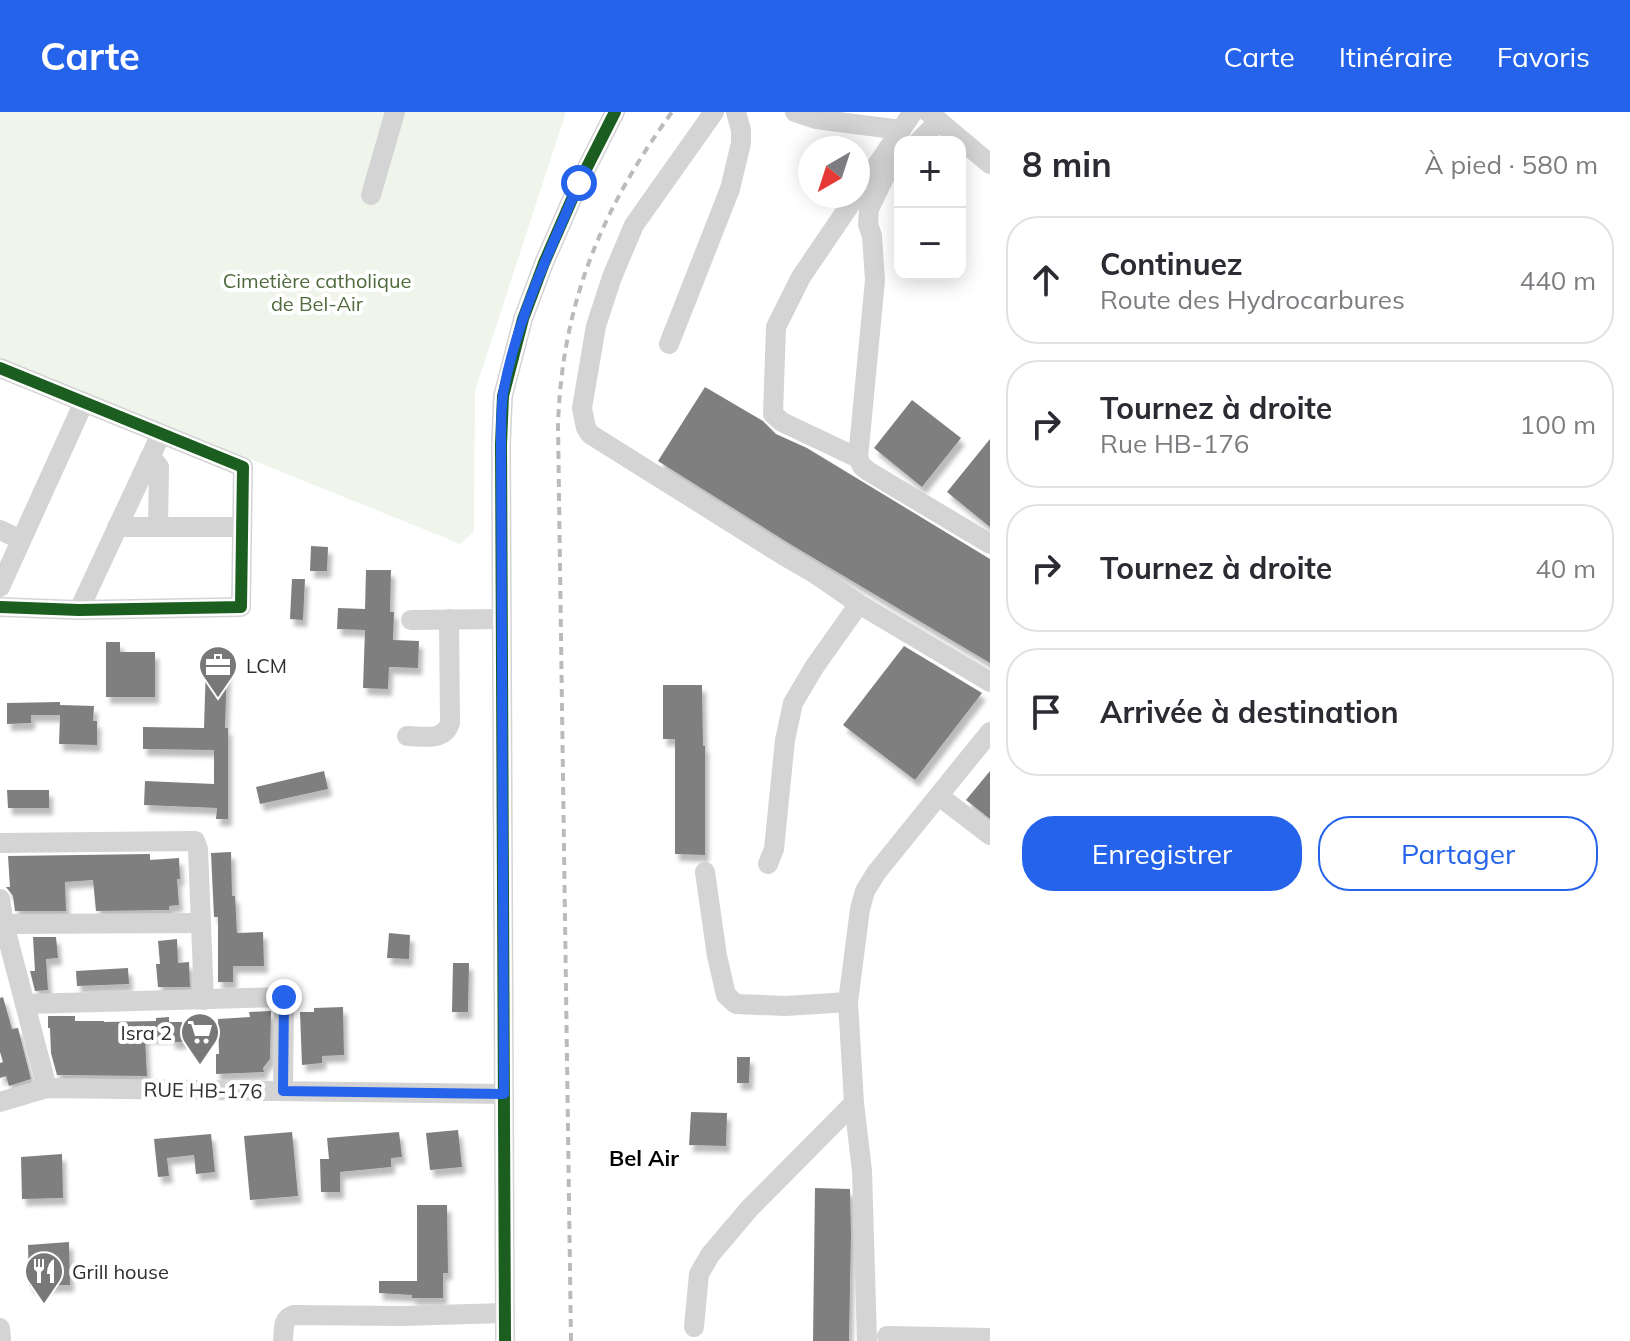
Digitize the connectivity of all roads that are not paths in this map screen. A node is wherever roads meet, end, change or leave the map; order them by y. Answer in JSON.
{"nodes":[{"id":1,"x":395,"y":112,"type":"edge"},
{"id":2,"x":616,"y":112,"type":"edge"},
{"id":3,"x":714,"y":112,"type":"edge"},
{"id":4,"x":736,"y":112,"type":"edge"},
{"id":5,"x":795,"y":112,"type":"edge"},
{"id":6,"x":913,"y":112,"type":"edge"},
{"id":7,"x":938,"y":115,"type":"edge"},
{"id":8,"x":901,"y":130,"type":"junction"},
{"id":9,"x":922,"y":136,"type":"edge"},
{"id":10,"x":990,"y":147,"type":"edge"},
{"id":11,"x":990,"y":164,"type":"edge"},
{"id":12,"x":894,"y":167,"type":"edge"},
{"id":13,"x":870,"y":175,"type":"edge"},
{"id":14,"x":371,"y":195,"type":"dead end"},
{"id":15,"x":848,"y":208,"type":"edge"},
{"id":16,"x":669,"y":344,"type":"dead end"},
{"id":17,"x":2,"y":375,"type":"edge"},
{"id":18,"x":84,"y":402,"type":"junction"},
{"id":19,"x":161,"y":434,"type":"junction"},
{"id":20,"x":858,"y":458,"type":"junction"},
{"id":21,"x":149,"y":459,"type":"junction"},
{"id":22,"x":117,"y":527,"type":"junction"},
{"id":23,"x":158,"y":527,"type":"junction"},
{"id":24,"x":242,"y":527,"type":"junction"},
{"id":25,"x":0,"y":530,"type":"edge"},
{"id":26,"x":21,"y":540,"type":"junction"},
{"id":27,"x":990,"y":544,"type":"edge"},
{"id":28,"x":0,"y":587,"type":"edge"},
{"id":29,"x":859,"y":604,"type":"junction"},
{"id":30,"x":0,"y":607,"type":"edge"},
{"id":31,"x":79,"y":610,"type":"junction"},
{"id":32,"x":449,"y":619,"type":"junction"},
{"id":33,"x":501,"y":619,"type":"junction"},
{"id":34,"x":411,"y":620,"type":"dead end"},
{"id":35,"x":990,"y":682,"type":"edge"},
{"id":36,"x":990,"y":732,"type":"edge"},
{"id":37,"x":407,"y":736,"type":"dead end"},
{"id":38,"x":939,"y":796,"type":"junction"},
{"id":39,"x":990,"y":835,"type":"edge"},
{"id":40,"x":0,"y":843,"type":"edge"},
{"id":41,"x":768,"y":864,"type":"dead end"},
{"id":42,"x":705,"y":872,"type":"dead end"},
{"id":43,"x":0,"y":899,"type":"edge"},
{"id":44,"x":200,"y":923,"type":"junction"},
{"id":45,"x":4,"y":924,"type":"junction"},
{"id":46,"x":204,"y":1000,"type":"junction"},
{"id":47,"x":848,"y":1002,"type":"junction"},
{"id":48,"x":25,"y":1004,"type":"junction"},
{"id":49,"x":47,"y":1088,"type":"junction"},
{"id":50,"x":283,"y":1091,"type":"junction"},
{"id":51,"x":504,"y":1094,"type":"junction"},
{"id":52,"x":0,"y":1102,"type":"edge"},
{"id":53,"x":854,"y":1103,"type":"junction"},
{"id":54,"x":505,"y":1313,"type":"junction"},
{"id":55,"x":694,"y":1327,"type":"dead end"},
{"id":56,"x":0,"y":1328,"type":"edge"},
{"id":57,"x":887,"y":1336,"type":"dead end"},
{"id":58,"x":990,"y":1338,"type":"edge"},
{"id":59,"x":1,"y":1341,"type":"edge"},
{"id":60,"x":283,"y":1341,"type":"edge"},
{"id":61,"x":505,"y":1341,"type":"edge"},
{"id":62,"x":867,"y":1341,"type":"edge"}],
"edges":[{"from":1,"to":14,"type":"street"},
{"from":2,"to":33,"type":"street"},
{"from":3,"to":29,"type":"street"},
{"from":4,"to":16,"type":"street"},
{"from":5,"to":8,"type":"street"},
{"from":6,"to":8,"type":"street"},
{"from":7,"to":9,"type":"street"},
{"from":7,"to":10,"type":"street"},
{"from":7,"to":11,"type":"street"},
{"from":8,"to":13,"type":"street"},
{"from":12,"to":20,"type":"street"},
{"from":15,"to":20,"type":"street"},
{"from":17,"to":18,"type":"street"},
{"from":18,"to":19,"type":"street"},
{"from":18,"to":26,"type":"street"},
{"from":19,"to":21,"type":"street"},
{"from":19,"to":24,"type":"street"},
{"from":20,"to":27,"type":"street"},
{"from":21,"to":22,"type":"street"},
{"from":21,"to":23,"type":"street"},
{"from":22,"to":23,"type":"street"},
{"from":22,"to":31,"type":"street"},
{"from":23,"to":24,"type":"street"},
{"from":24,"to":31,"type":"street"},
{"from":25,"to":26,"type":"street"},
{"from":26,"to":28,"type":"street"},
{"from":29,"to":35,"type":"street"},
{"from":29,"to":41,"type":"street"},
{"from":30,"to":31,"type":"street"},
{"from":32,"to":33,"type":"street"},
{"from":32,"to":34,"type":"street"},
{"from":32,"to":37,"type":"street"},
{"from":33,"to":51,"type":"street"},
{"from":36,"to":38,"type":"street"},
{"from":38,"to":39,"type":"street"},
{"from":38,"to":47,"type":"street"},
{"from":40,"to":44,"type":"street"},
{"from":42,"to":47,"type":"street"},
{"from":43,"to":45,"type":"street"},
{"from":44,"to":45,"type":"street"},
{"from":44,"to":46,"type":"street"},
{"from":45,"to":48,"type":"street"},
{"from":46,"to":48,"type":"street"},
{"from":46,"to":50,"type":"street"},
{"from":47,"to":53,"type":"street"},
{"from":48,"to":49,"type":"street"},
{"from":49,"to":50,"type":"street","name":"RUE HB-176"},
{"from":49,"to":52,"type":"street","name":"RUE HB-176"},
{"from":50,"to":51,"type":"street","name":"RUE HB-176"},
{"from":51,"to":54,"type":"street"},
{"from":53,"to":55,"type":"street"},
{"from":53,"to":62,"type":"street"},
{"from":54,"to":60,"type":"street"},
{"from":54,"to":61,"type":"street"},
{"from":56,"to":59,"type":"street"},
{"from":57,"to":58,"type":"street"}]}
